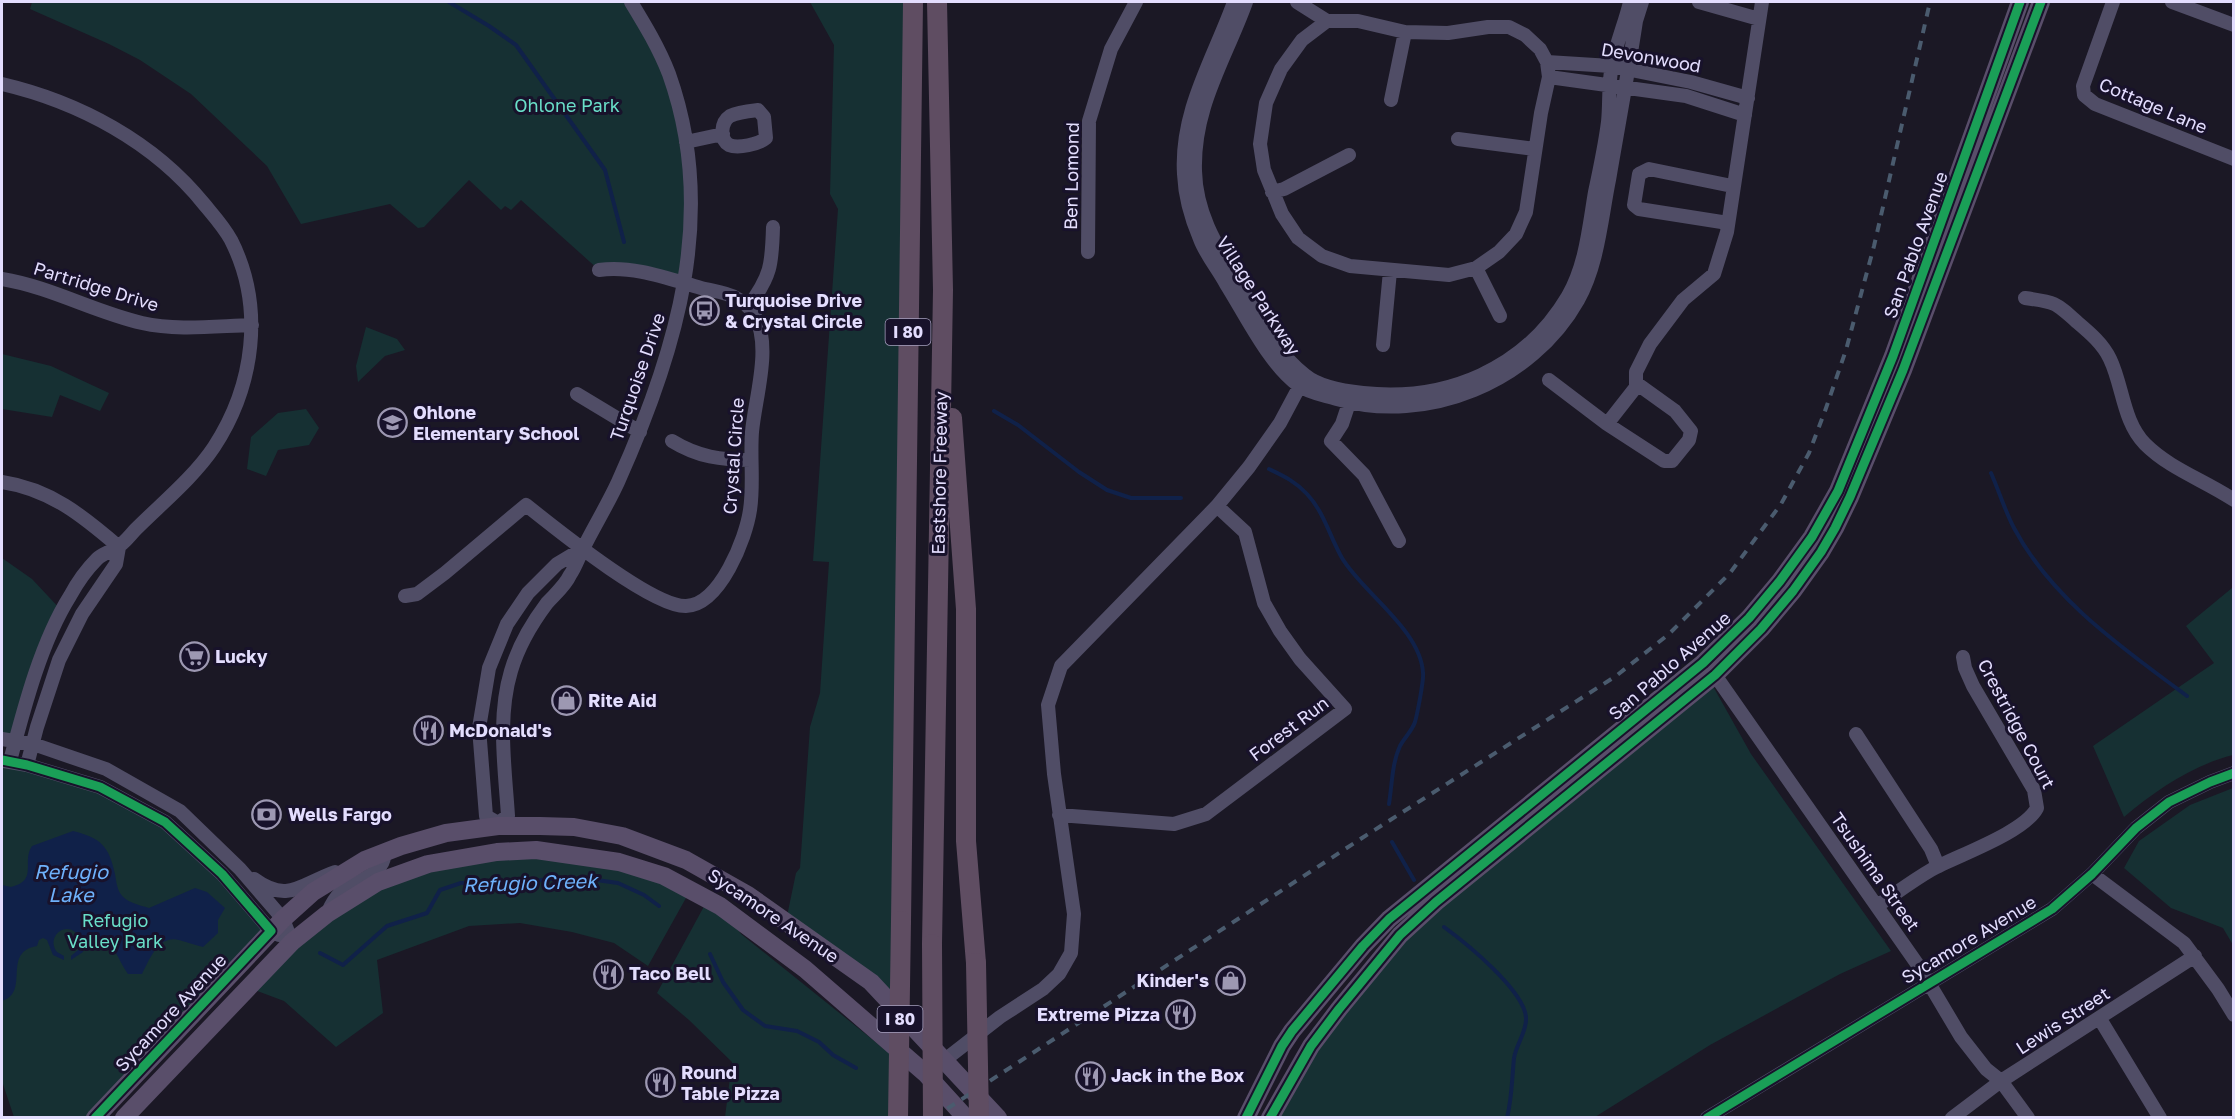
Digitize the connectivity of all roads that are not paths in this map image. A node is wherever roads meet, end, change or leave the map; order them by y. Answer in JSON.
{"nodes":[{"id":1,"x":631,"y":2,"type":"edge"},
{"id":2,"x":913,"y":2,"type":"edge"},
{"id":3,"x":937,"y":2,"type":"edge"},
{"id":4,"x":1119,"y":2,"type":"edge"},
{"id":5,"x":1234,"y":2,"type":"edge"},
{"id":6,"x":1246,"y":2,"type":"edge"},
{"id":7,"x":1297,"y":2,"type":"edge"},
{"id":8,"x":1630,"y":2,"type":"edge"},
{"id":9,"x":1642,"y":2,"type":"edge"},
{"id":10,"x":1699,"y":2,"type":"edge"},
{"id":11,"x":1762,"y":2,"type":"edge"},
{"id":12,"x":2020,"y":2,"type":"edge"},
{"id":13,"x":2041,"y":2,"type":"edge"},
{"id":14,"x":2113,"y":2,"type":"edge"},
{"id":15,"x":2172,"y":2,"type":"edge"},
{"id":16,"x":1134,"y":5,"type":"edge"},
{"id":17,"x":1759,"y":19,"type":"junction"},
{"id":18,"x":1327,"y":21,"type":"junction"},
{"id":19,"x":2234,"y":25,"type":"edge"},
{"id":20,"x":1405,"y":32,"type":"junction"},
{"id":21,"x":1547,"y":62,"type":"junction"},
{"id":22,"x":1611,"y":66,"type":"junction"},
{"id":23,"x":1629,"y":71,"type":"junction"},
{"id":24,"x":1549,"y":77,"type":"junction"},
{"id":25,"x":2,"y":84,"type":"edge"},
{"id":26,"x":1610,"y":85,"type":"junction"},
{"id":27,"x":1625,"y":86,"type":"junction"},
{"id":28,"x":1748,"y":98,"type":"junction"},
{"id":29,"x":1391,"y":100,"type":"dead end"},
{"id":30,"x":1745,"y":115,"type":"junction"},
{"id":31,"x":723,"y":134,"type":"dead end"},
{"id":32,"x":1458,"y":138,"type":"dead end"},
{"id":33,"x":686,"y":142,"type":"junction"},
{"id":34,"x":1535,"y":148,"type":"junction"},
{"id":35,"x":1349,"y":155,"type":"dead end"},
{"id":36,"x":2234,"y":159,"type":"edge"},
{"id":37,"x":1732,"y":186,"type":"junction"},
{"id":38,"x":1272,"y":192,"type":"junction"},
{"id":39,"x":1728,"y":223,"type":"junction"},
{"id":40,"x":773,"y":227,"type":"dead end"},
{"id":41,"x":1088,"y":252,"type":"dead end"},
{"id":42,"x":1476,"y":268,"type":"junction"},
{"id":43,"x":599,"y":270,"type":"dead end"},
{"id":44,"x":1390,"y":271,"type":"junction"},
{"id":45,"x":2,"y":279,"type":"edge"},
{"id":46,"x":685,"y":284,"type":"junction"},
{"id":47,"x":943,"y":290,"type":"junction"},
{"id":48,"x":2025,"y":298,"type":"dead end"},
{"id":49,"x":748,"y":307,"type":"junction"},
{"id":50,"x":1500,"y":316,"type":"dead end"},
{"id":51,"x":252,"y":325,"type":"junction"},
{"id":52,"x":1383,"y":345,"type":"dead end"},
{"id":53,"x":1549,"y":380,"type":"dead end"},
{"id":54,"x":1302,"y":381,"type":"junction"},
{"id":55,"x":1636,"y":383,"type":"junction"},
{"id":56,"x":577,"y":394,"type":"dead end"},
{"id":57,"x":1349,"y":403,"type":"junction"},
{"id":58,"x":1607,"y":424,"type":"junction"},
{"id":59,"x":640,"y":432,"type":"junction"},
{"id":60,"x":672,"y":441,"type":"dead end"},
{"id":61,"x":751,"y":460,"type":"junction"},
{"id":62,"x":2,"y":482,"type":"edge"},
{"id":63,"x":2232,"y":494,"type":"edge"},
{"id":64,"x":1217,"y":506,"type":"junction"},
{"id":65,"x":1399,"y":541,"type":"dead end"},
{"id":66,"x":119,"y":547,"type":"junction"},
{"id":67,"x":582,"y":549,"type":"junction"},
{"id":68,"x":405,"y":596,"type":"dead end"},
{"id":69,"x":1963,"y":657,"type":"dead end"},
{"id":70,"x":1715,"y":675,"type":"junction"},
{"id":71,"x":1856,"y":734,"type":"dead end"},
{"id":72,"x":8,"y":739,"type":"edge"},
{"id":73,"x":33,"y":744,"type":"junction"},
{"id":74,"x":6,"y":761,"type":"edge"},
{"id":75,"x":27,"y":765,"type":"junction"},
{"id":76,"x":2234,"y":773,"type":"edge"},
{"id":77,"x":1059,"y":815,"type":"junction"},
{"id":78,"x":498,"y":825,"type":"junction"},
{"id":79,"x":497,"y":852,"type":"junction"},
{"id":80,"x":384,"y":853,"type":"junction"},
{"id":81,"x":366,"y":860,"type":"junction"},
{"id":82,"x":1938,"y":866,"type":"junction"},
{"id":83,"x":240,"y":869,"type":"junction"},
{"id":84,"x":2092,"y":874,"type":"junction"},
{"id":85,"x":1877,"y":906,"type":"junction"},
{"id":86,"x":327,"y":914,"type":"junction"},
{"id":87,"x":277,"y":925,"type":"junction"},
{"id":88,"x":291,"y":942,"type":"junction"},
{"id":89,"x":2195,"y":956,"type":"junction"},
{"id":90,"x":1930,"y":983,"type":"junction"},
{"id":91,"x":2234,"y":1015,"type":"edge"},
{"id":92,"x":2100,"y":1019,"type":"junction"},
{"id":93,"x":944,"y":1060,"type":"junction"},
{"id":94,"x":926,"y":1074,"type":"junction"},
{"id":95,"x":2001,"y":1081,"type":"junction"},
{"id":96,"x":95,"y":1118,"type":"edge"},
{"id":97,"x":124,"y":1118,"type":"edge"},
{"id":98,"x":898,"y":1118,"type":"edge"},
{"id":99,"x":933,"y":1118,"type":"edge"},
{"id":100,"x":966,"y":1118,"type":"edge"},
{"id":101,"x":979,"y":1118,"type":"edge"},
{"id":102,"x":998,"y":1118,"type":"edge"},
{"id":103,"x":1246,"y":1118,"type":"edge"},
{"id":104,"x":1270,"y":1118,"type":"edge"},
{"id":105,"x":1707,"y":1118,"type":"edge"},
{"id":106,"x":1952,"y":1118,"type":"edge"},
{"id":107,"x":2028,"y":1118,"type":"edge"},
{"id":108,"x":2160,"y":1118,"type":"edge"}],
"edges":[{"from":1,"to":33,"type":"street","name":"Turquoise Drive"},
{"from":2,"to":98,"type":"highway","name":"Eastshore Freeway","number":"I 80","bridge":true},
{"from":3,"to":47,"type":"highway","name":"Eastshore Freeway","number":"I 80"},
{"from":4,"to":16,"type":"street"},
{"from":5,"to":54,"type":"street","name":"Village Parkway"},
{"from":6,"to":54,"type":"street","name":"Village Parkway"},
{"from":7,"to":18,"type":"street"},
{"from":8,"to":22,"type":"street","name":"Village Parkway"},
{"from":9,"to":23,"type":"street","name":"Village Parkway"},
{"from":10,"to":17,"type":"street"},
{"from":11,"to":17,"type":"street"},
{"from":12,"to":103,"type":"main road","name":"San Pablo Avenue"},
{"from":13,"to":70,"type":"main road","name":"San Pablo Avenue"},
{"from":14,"to":36,"type":"street","name":"Cottage Lane"},
{"from":15,"to":19,"type":"street"},
{"from":16,"to":41,"type":"street","name":"Ben Lomond"},
{"from":17,"to":28,"type":"street"},
{"from":18,"to":20,"type":"street"},
{"from":18,"to":38,"type":"street"},
{"from":20,"to":21,"type":"street"},
{"from":20,"to":29,"type":"street"},
{"from":21,"to":22,"type":"street","name":"Devonwood"},
{"from":21,"to":24,"type":"street"},
{"from":22,"to":23,"type":"street","name":"Devonwood"},
{"from":22,"to":26,"type":"street","name":"Village Parkway"},
{"from":23,"to":27,"type":"street","name":"Village Parkway"},
{"from":23,"to":28,"type":"street","name":"Devonwood"},
{"from":24,"to":26,"type":"street","name":"Devonwood"},
{"from":24,"to":34,"type":"street"},
{"from":25,"to":51,"type":"street"},
{"from":26,"to":27,"type":"street","name":"Devonwood"},
{"from":26,"to":54,"type":"street","name":"Village Parkway"},
{"from":27,"to":30,"type":"street","name":"Devonwood"},
{"from":27,"to":57,"type":"street","name":"Village Parkway"},
{"from":28,"to":30,"type":"street"},
{"from":30,"to":37,"type":"street"},
{"from":31,"to":33,"type":"street"},
{"from":32,"to":34,"type":"street"},
{"from":33,"to":46,"type":"street","name":"Turquoise Drive"},
{"from":34,"to":42,"type":"street"},
{"from":35,"to":38,"type":"street"},
{"from":37,"to":39,"type":"street"},
{"from":37,"to":39,"type":"street"},
{"from":38,"to":44,"type":"street"},
{"from":39,"to":55,"type":"street"},
{"from":40,"to":49,"type":"street"},
{"from":42,"to":44,"type":"street"},
{"from":42,"to":50,"type":"street"},
{"from":43,"to":46,"type":"street"},
{"from":44,"to":52,"type":"street"},
{"from":45,"to":51,"type":"street","name":"Partridge Drive"},
{"from":46,"to":49,"type":"street"},
{"from":46,"to":59,"type":"street","name":"Turquoise Drive"},
{"from":47,"to":99,"type":"highway","name":"Eastshore Freeway","number":"I 80","bridge":true},
{"from":47,"to":101,"type":"highway","bridge":true},
{"from":48,"to":63,"type":"street"},
{"from":49,"to":61,"type":"street","name":"Crystal Circle"},
{"from":51,"to":66,"type":"street"},
{"from":53,"to":58,"type":"street"},
{"from":54,"to":57,"type":"street","name":"Village Parkway"},
{"from":54,"to":64,"type":"street"},
{"from":55,"to":58,"type":"street"},
{"from":55,"to":58,"type":"street"},
{"from":56,"to":59,"type":"street"},
{"from":57,"to":65,"type":"street"},
{"from":59,"to":67,"type":"street","name":"Turquoise Drive"},
{"from":60,"to":61,"type":"street"},
{"from":61,"to":67,"type":"street","name":"Crystal Circle"},
{"from":62,"to":66,"type":"street"},
{"from":64,"to":77,"type":"street"},
{"from":64,"to":77,"type":"street","name":"Forest Run"},
{"from":66,"to":72,"type":"street"},
{"from":66,"to":73,"type":"street"},
{"from":67,"to":68,"type":"street","name":"Crystal Circle"},
{"from":67,"to":78,"type":"street","name":"Turquoise Drive"},
{"from":67,"to":78,"type":"street","name":"Turquoise Drive"},
{"from":69,"to":82,"type":"street","name":"Crestridge Court"},
{"from":70,"to":85,"type":"street","name":"Tsushima Street"},
{"from":70,"to":104,"type":"main road","name":"San Pablo Avenue"},
{"from":71,"to":82,"type":"street"},
{"from":72,"to":73,"type":"street"},
{"from":72,"to":74,"type":"street"},
{"from":73,"to":75,"type":"street"},
{"from":73,"to":83,"type":"street"},
{"from":74,"to":75,"type":"street"},
{"from":75,"to":87,"type":"street"},
{"from":76,"to":84,"type":"street","name":"Sycamore Avenue"},
{"from":77,"to":93,"type":"street"},
{"from":78,"to":79,"type":"street","name":"Turquoise Drive"},
{"from":78,"to":80,"type":"main road","name":"Sycamore Avenue"},
{"from":78,"to":93,"type":"main road","name":"Sycamore Avenue"},
{"from":79,"to":86,"type":"main road","name":"Sycamore Avenue"},
{"from":79,"to":94,"type":"main road","name":"Sycamore Avenue"},
{"from":80,"to":81,"type":"main road","name":"Sycamore Avenue"},
{"from":80,"to":86,"type":"street"},
{"from":81,"to":83,"type":"street"},
{"from":81,"to":87,"type":"main road","name":"Sycamore Avenue"},
{"from":82,"to":85,"type":"street"},
{"from":83,"to":87,"type":"street"},
{"from":84,"to":89,"type":"street"},
{"from":84,"to":90,"type":"street","name":"Sycamore Avenue"},
{"from":85,"to":90,"type":"street","name":"Tsushima Street"},
{"from":86,"to":88,"type":"main road","name":"Sycamore Avenue"},
{"from":87,"to":88,"type":"street"},
{"from":87,"to":96,"type":"main road","name":"Sycamore Avenue"},
{"from":88,"to":97,"type":"main road","name":"Sycamore Avenue"},
{"from":89,"to":91,"type":"street"},
{"from":89,"to":92,"type":"street","name":"Lewis Street"},
{"from":90,"to":95,"type":"street","name":"Tsushima Street"},
{"from":90,"to":105,"type":"street","name":"Sycamore Avenue"},
{"from":92,"to":95,"type":"street","name":"Lewis Street"},
{"from":92,"to":108,"type":"street"},
{"from":93,"to":94,"type":"street"},
{"from":93,"to":102,"type":"main road","name":"Sycamore Avenue"},
{"from":94,"to":100,"type":"main road","name":"Sycamore Avenue"},
{"from":95,"to":106,"type":"street","name":"Lewis Street"},
{"from":95,"to":107,"type":"street","name":"Tsushima Street"}]}
